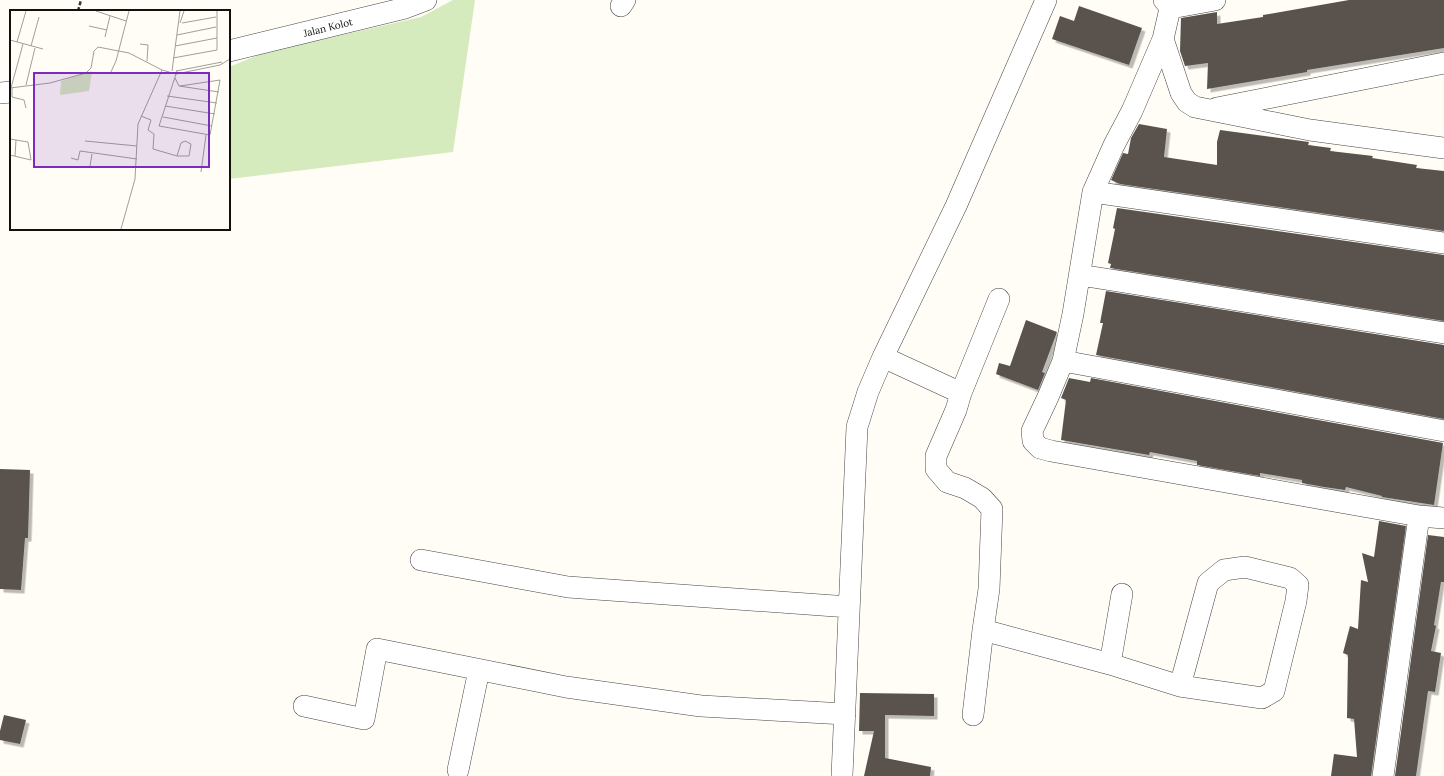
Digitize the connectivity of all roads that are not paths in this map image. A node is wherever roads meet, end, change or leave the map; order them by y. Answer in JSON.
{"nodes":[{"id":1,"x":426,"y":0,"type":"edge"},
{"id":2,"x":1046,"y":0,"type":"edge"},
{"id":3,"x":1215,"y":0,"type":"edge"},
{"id":4,"x":1169,"y":3,"type":"edge"},
{"id":5,"x":1163,"y":39,"type":"junction"},
{"id":6,"x":230,"y":51,"type":"edge"},
{"id":7,"x":1444,"y":63,"type":"edge"},
{"id":8,"x":10,"y":92,"type":"edge"},
{"id":9,"x":0,"y":93,"type":"edge"},
{"id":10,"x":1207,"y":110,"type":"junction"},
{"id":11,"x":1444,"y":148,"type":"edge"},
{"id":12,"x":1093,"y":192,"type":"junction"},
{"id":13,"x":1444,"y":243,"type":"edge"},
{"id":14,"x":1080,"y":275,"type":"junction"},
{"id":15,"x":1000,"y":299,"type":"dead end"},
{"id":16,"x":1444,"y":333,"type":"edge"},
{"id":17,"x":883,"y":356,"type":"junction"},
{"id":18,"x":1063,"y":361,"type":"junction"},
{"id":19,"x":960,"y":393,"type":"junction"},
{"id":20,"x":1444,"y":431,"type":"edge"},
{"id":21,"x":1419,"y":516,"type":"junction"},
{"id":22,"x":1444,"y":518,"type":"edge"},
{"id":23,"x":421,"y":560,"type":"dead end"},
{"id":24,"x":1122,"y":594,"type":"dead end"},
{"id":25,"x":849,"y":607,"type":"junction"},
{"id":26,"x":983,"y":630,"type":"junction"},
{"id":27,"x":1110,"y":664,"type":"junction"},
{"id":28,"x":479,"y":670,"type":"junction"},
{"id":29,"x":1180,"y":686,"type":"junction"},
{"id":30,"x":304,"y":706,"type":"dead end"},
{"id":31,"x":845,"y":714,"type":"junction"},
{"id":32,"x":973,"y":715,"type":"dead end"},
{"id":33,"x":458,"y":770,"type":"dead end"},
{"id":34,"x":842,"y":776,"type":"edge"},
{"id":35,"x":1383,"y":776,"type":"edge"}],
"edges":[{"from":1,"to":6,"type":"street","name":"Jalan Kolot"},
{"from":2,"to":17,"type":"street"},
{"from":3,"to":4,"type":"street"},
{"from":4,"to":5,"type":"street"},
{"from":5,"to":10,"type":"street"},
{"from":5,"to":12,"type":"street"},
{"from":7,"to":10,"type":"street"},
{"from":8,"to":9,"type":"street"},
{"from":10,"to":11,"type":"street"},
{"from":12,"to":13,"type":"street"},
{"from":12,"to":14,"type":"street"},
{"from":14,"to":16,"type":"street"},
{"from":14,"to":18,"type":"street"},
{"from":15,"to":19,"type":"street"},
{"from":17,"to":19,"type":"street"},
{"from":17,"to":25,"type":"street"},
{"from":18,"to":20,"type":"street"},
{"from":18,"to":21,"type":"street"},
{"from":19,"to":26,"type":"street"},
{"from":21,"to":22,"type":"street"},
{"from":21,"to":35,"type":"street"},
{"from":23,"to":25,"type":"street"},
{"from":24,"to":27,"type":"street"},
{"from":25,"to":31,"type":"street"},
{"from":26,"to":27,"type":"street"},
{"from":26,"to":32,"type":"street"},
{"from":27,"to":29,"type":"street"},
{"from":28,"to":30,"type":"street"},
{"from":28,"to":31,"type":"street"},
{"from":28,"to":33,"type":"street"},
{"from":29,"to":29,"type":"street"},
{"from":31,"to":34,"type":"street"}]}
